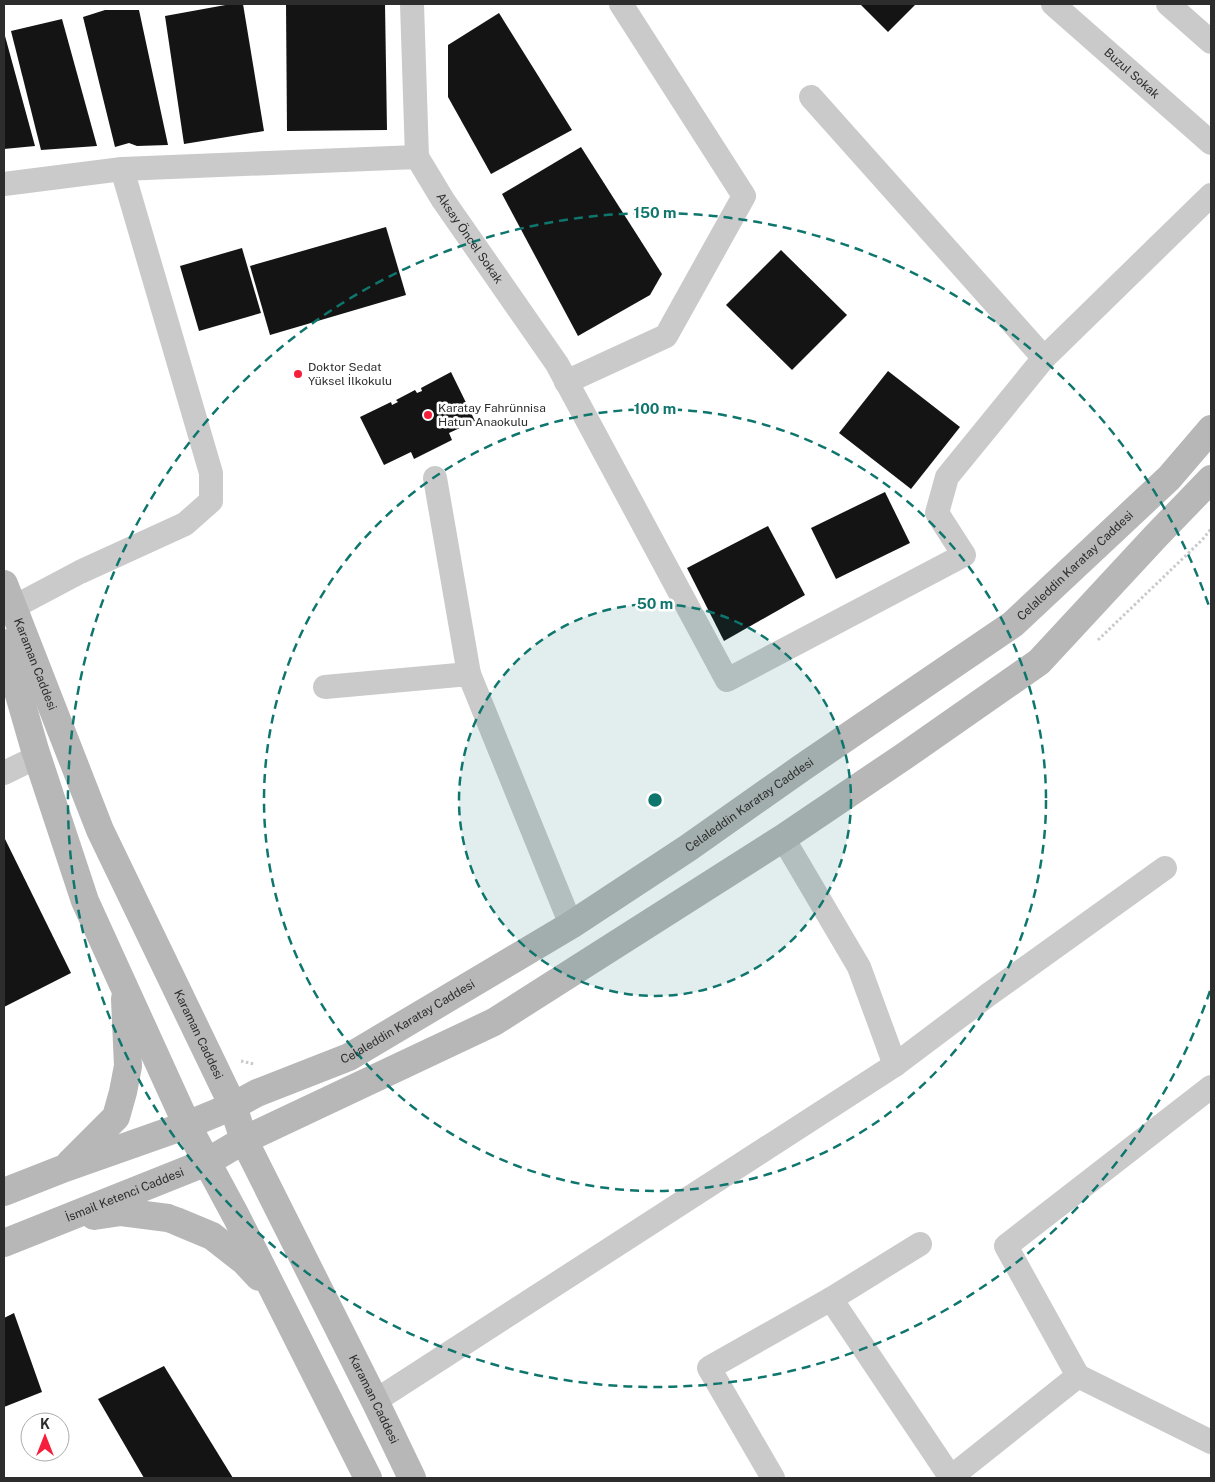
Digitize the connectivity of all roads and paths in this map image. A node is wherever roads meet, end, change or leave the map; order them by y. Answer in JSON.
{"nodes":[{"id":1,"x":412,"y":4,"type":"edge"},
{"id":2,"x":621,"y":4,"type":"edge"},
{"id":3,"x":1053,"y":4,"type":"edge"},
{"id":4,"x":1168,"y":4,"type":"edge"},
{"id":5,"x":1211,"y":42,"type":"edge"},
{"id":6,"x":811,"y":97,"type":"dead end"},
{"id":7,"x":1211,"y":143,"type":"edge"},
{"id":8,"x":417,"y":157,"type":"junction"},
{"id":9,"x":122,"y":169,"type":"junction"},
{"id":10,"x":4,"y":184,"type":"edge"},
{"id":11,"x":1211,"y":195,"type":"edge"},
{"id":12,"x":1044,"y":358,"type":"junction"},
{"id":13,"x":566,"y":382,"type":"junction"},
{"id":14,"x":1211,"y":429,"type":"edge"},
{"id":15,"x":435,"y":478,"type":"dead end"},
{"id":16,"x":1210,"y":484,"type":"edge"},
{"id":17,"x":7,"y":601,"type":"edge"},
{"id":18,"x":4,"y":643,"type":"edge"},
{"id":19,"x":469,"y":674,"type":"junction"},
{"id":20,"x":325,"y":687,"type":"dead end"},
{"id":21,"x":37,"y":757,"type":"junction"},
{"id":22,"x":4,"y":773,"type":"edge"},
{"id":23,"x":783,"y":838,"type":"junction"},
{"id":24,"x":1165,"y":868,"type":"dead end"},
{"id":25,"x":571,"y":925,"type":"junction"},
{"id":26,"x":125,"y":988,"type":"junction"},
{"id":27,"x":895,"y":1065,"type":"junction"},
{"id":28,"x":1211,"y":1087,"type":"edge"},
{"id":29,"x":232,"y":1106,"type":"junction"},
{"id":30,"x":188,"y":1125,"type":"junction"},
{"id":31,"x":244,"y":1140,"type":"junction"},
{"id":32,"x":207,"y":1162,"type":"junction"},
{"id":33,"x":65,"y":1168,"type":"junction"},
{"id":34,"x":4,"y":1192,"type":"edge"},
{"id":35,"x":58,"y":1222,"type":"junction"},
{"id":36,"x":4,"y":1243,"type":"edge"},
{"id":37,"x":920,"y":1244,"type":"dead end"},
{"id":38,"x":274,"y":1292,"type":"junction"},
{"id":39,"x":831,"y":1299,"type":"junction"},
{"id":40,"x":1078,"y":1376,"type":"junction"},
{"id":41,"x":375,"y":1401,"type":"junction"},
{"id":42,"x":1211,"y":1442,"type":"edge"},
{"id":43,"x":368,"y":1478,"type":"edge"},
{"id":44,"x":412,"y":1478,"type":"edge"},
{"id":45,"x":773,"y":1478,"type":"edge"},
{"id":46,"x":950,"y":1478,"type":"edge"}],
"edges":[{"from":1,"to":8,"type":"street"},
{"from":2,"to":13,"type":"street"},
{"from":3,"to":7,"type":"street","name":"Buzul Sokak"},
{"from":4,"to":5,"type":"street"},
{"from":6,"to":12,"type":"street"},
{"from":8,"to":9,"type":"street"},
{"from":8,"to":13,"type":"street","name":"Aksay Öncel Sokak"},
{"from":9,"to":10,"type":"street"},
{"from":9,"to":17,"type":"street"},
{"from":11,"to":12,"type":"street"},
{"from":12,"to":13,"type":"street","name":"Aksay Öncel Sokak"},
{"from":14,"to":25,"type":"main road","name":"Celaleddin Karatay Caddesi"},
{"from":15,"to":19,"type":"street"},
{"from":16,"to":23,"type":"main road"},
{"from":17,"to":29,"type":"main road","name":"Karaman Caddesi"},
{"from":18,"to":21,"type":"main road","name":"Karaman Caddesi"},
{"from":19,"to":20,"type":"street"},
{"from":19,"to":25,"type":"street"},
{"from":21,"to":22,"type":"street"},
{"from":21,"to":26,"type":"main road","name":"Karaman Caddesi"},
{"from":23,"to":27,"type":"street"},
{"from":23,"to":31,"type":"main road"},
{"from":24,"to":27,"type":"street"},
{"from":25,"to":29,"type":"main road","name":"Celaleddin Karatay Caddesi"},
{"from":26,"to":30,"type":"main road","name":"Karaman Caddesi"},
{"from":26,"to":33,"type":"main road"},
{"from":27,"to":41,"type":"street"},
{"from":28,"to":40,"type":"street"},
{"from":29,"to":30,"type":"main road"},
{"from":29,"to":31,"type":"main road","name":"Karaman Caddesi"},
{"from":30,"to":32,"type":"main road","name":"Karaman Caddesi"},
{"from":30,"to":33,"type":"main road"},
{"from":31,"to":32,"type":"main road","name":"İsmail Ketenci Caddesi"},
{"from":31,"to":41,"type":"main road","name":"Karaman Caddesi"},
{"from":32,"to":35,"type":"main road","name":"İsmail Ketenci Caddesi"},
{"from":32,"to":38,"type":"main road","name":"Karaman Caddesi"},
{"from":33,"to":34,"type":"main road"},
{"from":35,"to":36,"type":"main road","name":"İsmail Ketenci Caddesi"},
{"from":35,"to":38,"type":"main road"},
{"from":37,"to":39,"type":"street"},
{"from":38,"to":43,"type":"main road","name":"Karaman Caddesi"},
{"from":39,"to":45,"type":"street"},
{"from":39,"to":46,"type":"street"},
{"from":40,"to":42,"type":"street"},
{"from":40,"to":46,"type":"street"},
{"from":41,"to":44,"type":"main road","name":"Karaman Caddesi"}]}
